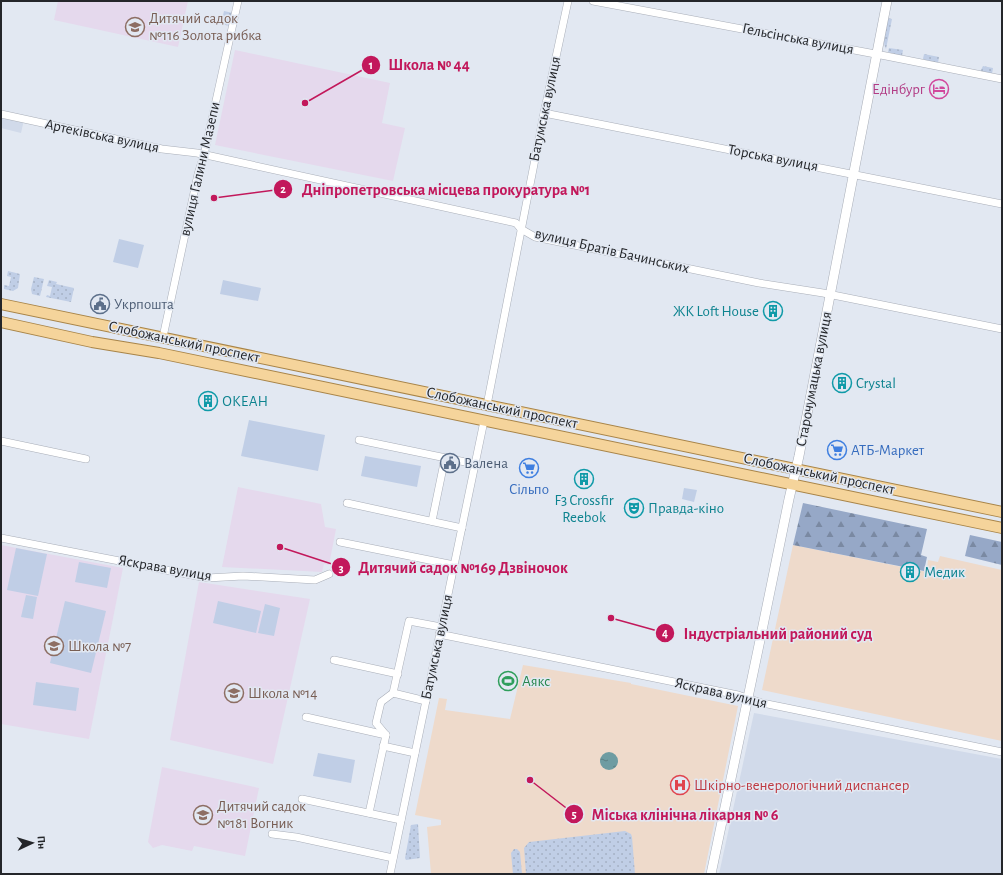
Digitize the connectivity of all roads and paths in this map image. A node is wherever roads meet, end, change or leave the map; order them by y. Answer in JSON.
{"nodes":[{"id":1,"x":238,"y":1,"type":"edge"},
{"id":2,"x":568,"y":1,"type":"edge"},
{"id":3,"x":593,"y":1,"type":"edge"},
{"id":4,"x":887,"y":1,"type":"edge"},
{"id":5,"x":876,"y":54,"type":"junction"},
{"id":6,"x":1002,"y":79,"type":"edge"},
{"id":7,"x":544,"y":113,"type":"junction"},
{"id":8,"x":1,"y":114,"type":"edge"},
{"id":9,"x":204,"y":155,"type":"junction"},
{"id":10,"x":853,"y":173,"type":"junction"},
{"id":11,"x":1002,"y":204,"type":"edge"},
{"id":12,"x":521,"y":229,"type":"junction"},
{"id":13,"x":831,"y":295,"type":"junction"},
{"id":14,"x":1,"y":304,"type":"edge"},
{"id":15,"x":1,"y":322,"type":"edge"},
{"id":16,"x":1002,"y":329,"type":"edge"},
{"id":17,"x":163,"y":337,"type":"junction"},
{"id":18,"x":487,"y":405,"type":"junction"},
{"id":19,"x":484,"y":421,"type":"junction"},
{"id":20,"x":359,"y":440,"type":"dead end"},
{"id":21,"x":1,"y":441,"type":"edge"},
{"id":22,"x":86,"y":458,"type":"dead end"},
{"id":23,"x":445,"y":458,"type":"junction"},
{"id":24,"x":475,"y":464,"type":"junction"},
{"id":25,"x":796,"y":469,"type":"junction"},
{"id":26,"x":793,"y":484,"type":"junction"},
{"id":27,"x":347,"y":503,"type":"dead end"},
{"id":28,"x":1002,"y":512,"type":"edge"},
{"id":29,"x":432,"y":521,"type":"junction"},
{"id":30,"x":462,"y":528,"type":"junction"},
{"id":31,"x":1002,"y":528,"type":"edge"},
{"id":32,"x":1,"y":538,"type":"edge"},
{"id":33,"x":340,"y":542,"type":"dead end"},
{"id":34,"x":454,"y":565,"type":"junction"},
{"id":35,"x":329,"y":574,"type":"dead end"},
{"id":36,"x":440,"y":631,"type":"junction"},
{"id":37,"x":334,"y":660,"type":"dead end"},
{"id":38,"x":398,"y":674,"type":"junction"},
{"id":39,"x":393,"y":693,"type":"junction"},
{"id":40,"x":748,"y":699,"type":"junction"},
{"id":41,"x":426,"y":701,"type":"junction"},
{"id":42,"x":306,"y":717,"type":"dead end"},
{"id":43,"x":386,"y":735,"type":"junction"},
{"id":44,"x":383,"y":746,"type":"junction"},
{"id":45,"x":1002,"y":752,"type":"edge"},
{"id":46,"x":415,"y":753,"type":"junction"},
{"id":47,"x":302,"y":799,"type":"dead end"},
{"id":48,"x":369,"y":813,"type":"junction"},
{"id":49,"x":401,"y":820,"type":"junction"},
{"id":50,"x":272,"y":834,"type":"dead end"},
{"id":51,"x":393,"y":858,"type":"junction"},
{"id":52,"x":390,"y":874,"type":"edge"},
{"id":53,"x":711,"y":874,"type":"edge"}],
"edges":[{"from":1,"to":9,"type":"street","name":"вулиця Галини Мазепи"},
{"from":2,"to":7,"type":"street","name":"Батумська вулиця"},
{"from":3,"to":5,"type":"street","name":"Гельсінська вулиця"},
{"from":4,"to":5,"type":"street","name":"Старочумацька вулиця"},
{"from":5,"to":6,"type":"street","name":"Гельсінська вулиця"},
{"from":5,"to":10,"type":"street","name":"Старочумацька вулиця"},
{"from":7,"to":10,"type":"street","name":"Торська вулиця"},
{"from":7,"to":12,"type":"street","name":"Батумська вулиця"},
{"from":8,"to":9,"type":"street","name":"Артеківська вулиця"},
{"from":9,"to":12,"type":"street","name":"вулиця Братів Бачинських"},
{"from":9,"to":17,"type":"street","name":"вулиця Галини Мазепи"},
{"from":10,"to":11,"type":"street","name":"Торська вулиця"},
{"from":10,"to":13,"type":"street","name":"Старочумацька вулиця"},
{"from":12,"to":13,"type":"street","name":"вулиця Братів Бачинських"},
{"from":12,"to":18,"type":"street","name":"Батумська вулиця"},
{"from":13,"to":16,"type":"street","name":"вулиця Братів Бачинських"},
{"from":13,"to":25,"type":"street","name":"Старочумацька вулиця"},
{"from":14,"to":17,"type":"main road","name":"Слобожанський проспект"},
{"from":15,"to":19,"type":"main road","name":"Слобожанський проспект"},
{"from":17,"to":18,"type":"main road","name":"Слобожанський проспект"},
{"from":18,"to":25,"type":"main road","name":"Слобожанський проспект"},
{"from":19,"to":24,"type":"street","name":"Батумська вулиця"},
{"from":19,"to":26,"type":"main road","name":"Слобожанський проспект"},
{"from":20,"to":23,"type":"street"},
{"from":21,"to":22,"type":"street"},
{"from":23,"to":24,"type":"street"},
{"from":23,"to":29,"type":"street"},
{"from":24,"to":30,"type":"street","name":"Батумська вулиця"},
{"from":25,"to":26,"type":"street","name":"Старочумацька вулиця"},
{"from":25,"to":28,"type":"main road","name":"Слобожанський проспект"},
{"from":26,"to":31,"type":"main road","name":"Слобожанський проспект"},
{"from":26,"to":40,"type":"street","name":"Старочумацька вулиця"},
{"from":27,"to":29,"type":"street"},
{"from":29,"to":30,"type":"street"},
{"from":30,"to":34,"type":"street","name":"Батумська вулиця"},
{"from":32,"to":35,"type":"street","name":"Яскрава вулиця"},
{"from":33,"to":34,"type":"street"},
{"from":34,"to":36,"type":"street","name":"Батумська вулиця"},
{"from":36,"to":38,"type":"street","name":"Яскрава вулиця"},
{"from":36,"to":40,"type":"street","name":"Яскрава вулиця"},
{"from":36,"to":41,"type":"street","name":"Батумська вулиця"},
{"from":37,"to":38,"type":"street"},
{"from":38,"to":39,"type":"street"},
{"from":39,"to":41,"type":"street"},
{"from":39,"to":43,"type":"street"},
{"from":40,"to":45,"type":"street","name":"Яскрава вулиця"},
{"from":40,"to":53,"type":"street","name":"Старочумацька вулиця"},
{"from":41,"to":46,"type":"street","name":"Батумська вулиця"},
{"from":42,"to":43,"type":"street"},
{"from":43,"to":44,"type":"street"},
{"from":44,"to":46,"type":"street"},
{"from":44,"to":48,"type":"street"},
{"from":46,"to":49,"type":"street","name":"Батумська вулиця"},
{"from":47,"to":48,"type":"street"},
{"from":48,"to":49,"type":"street"},
{"from":49,"to":51,"type":"street","name":"Батумська вулиця"},
{"from":50,"to":51,"type":"street"},
{"from":51,"to":52,"type":"street","name":"Батумська вулиця"}]}
